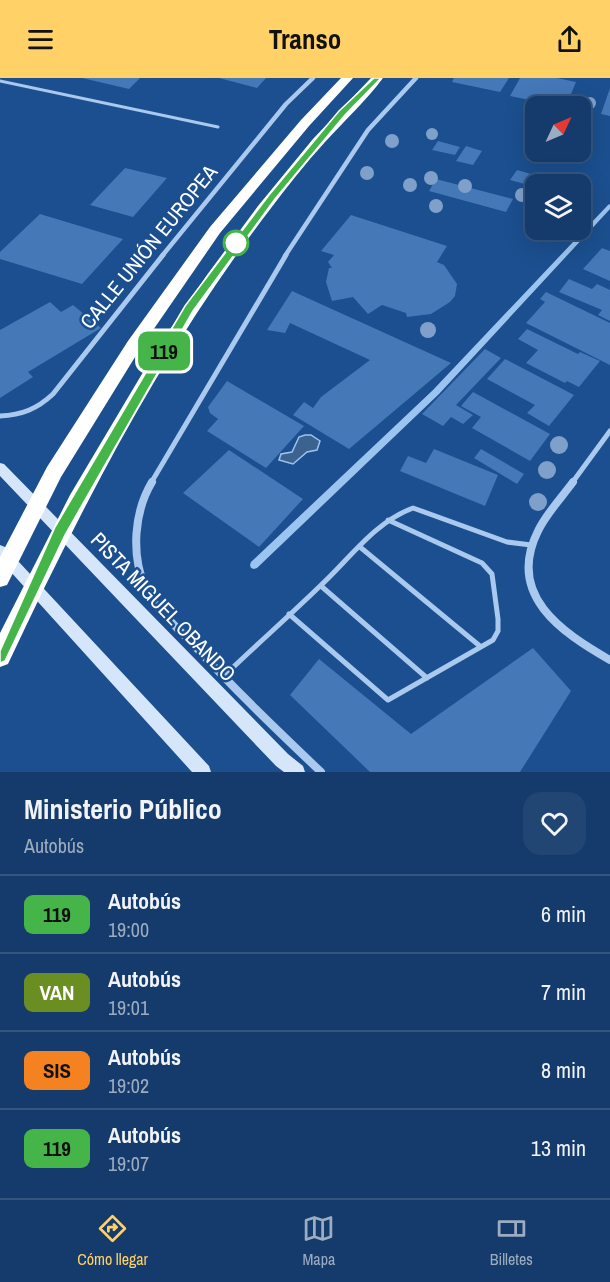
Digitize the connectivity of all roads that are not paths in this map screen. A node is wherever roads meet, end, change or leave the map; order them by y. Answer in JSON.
{"nodes":[{"id":1,"x":313,"y":78,"type":"edge"},
{"id":2,"x":347,"y":78,"type":"edge"},
{"id":3,"x":369,"y":78,"type":"edge"},
{"id":4,"x":377,"y":78,"type":"edge"},
{"id":5,"x":416,"y":78,"type":"edge"},
{"id":6,"x":0,"y":81,"type":"edge"},
{"id":7,"x":356,"y":99,"type":"junction"},
{"id":8,"x":218,"y":127,"type":"dead end"},
{"id":9,"x":0,"y":416,"type":"edge"},
{"id":10,"x":610,"y":431,"type":"edge"},
{"id":11,"x":0,"y":468,"type":"edge"},
{"id":12,"x":36,"y":505,"type":"junction"},
{"id":13,"x":387,"y":520,"type":"junction"},
{"id":14,"x":60,"y":531,"type":"junction"},
{"id":15,"x":531,"y":544,"type":"junction"},
{"id":16,"x":360,"y":547,"type":"junction"},
{"id":17,"x":3,"y":563,"type":"edge"},
{"id":18,"x":33,"y":585,"type":"junction"},
{"id":19,"x":321,"y":586,"type":"junction"},
{"id":20,"x":289,"y":614,"type":"junction"},
{"id":21,"x":481,"y":647,"type":"junction"},
{"id":22,"x":0,"y":656,"type":"edge"},
{"id":23,"x":610,"y":660,"type":"edge"},
{"id":24,"x":223,"y":677,"type":"junction"},
{"id":25,"x":427,"y":678,"type":"junction"},
{"id":26,"x":203,"y":772,"type":"edge"},
{"id":27,"x":297,"y":772,"type":"edge"},
{"id":28,"x":321,"y":772,"type":"edge"}],
"edges":[{"from":1,"to":9,"type":"street","name":"CALLE UNIÓN EUROPEA"},
{"from":2,"to":12,"type":"highway"},
{"from":3,"to":7,"type":"highway"},
{"from":4,"to":7,"type":"highway"},
{"from":5,"to":24,"type":"street"},
{"from":6,"to":8,"type":"lane"},
{"from":7,"to":14,"type":"highway"},
{"from":10,"to":15,"type":"street"},
{"from":11,"to":12,"type":"main road","name":"PISTA MIGUEL OBANDO"},
{"from":12,"to":14,"type":"main road","name":"PISTA MIGUEL OBANDO"},
{"from":12,"to":17,"type":"highway"},
{"from":13,"to":15,"type":"lane"},
{"from":13,"to":16,"type":"lane"},
{"from":13,"to":21,"type":"lane"},
{"from":14,"to":18,"type":"highway"},
{"from":14,"to":27,"type":"main road","name":"PISTA MIGUEL OBANDO"},
{"from":15,"to":23,"type":"street"},
{"from":16,"to":19,"type":"lane"},
{"from":16,"to":21,"type":"lane"},
{"from":17,"to":18,"type":"main road"},
{"from":18,"to":22,"type":"highway"},
{"from":18,"to":26,"type":"main road"},
{"from":19,"to":20,"type":"lane"},
{"from":19,"to":25,"type":"lane"},
{"from":20,"to":24,"type":"lane"},
{"from":20,"to":25,"type":"lane"},
{"from":21,"to":25,"type":"lane"},
{"from":24,"to":28,"type":"street"}]}
